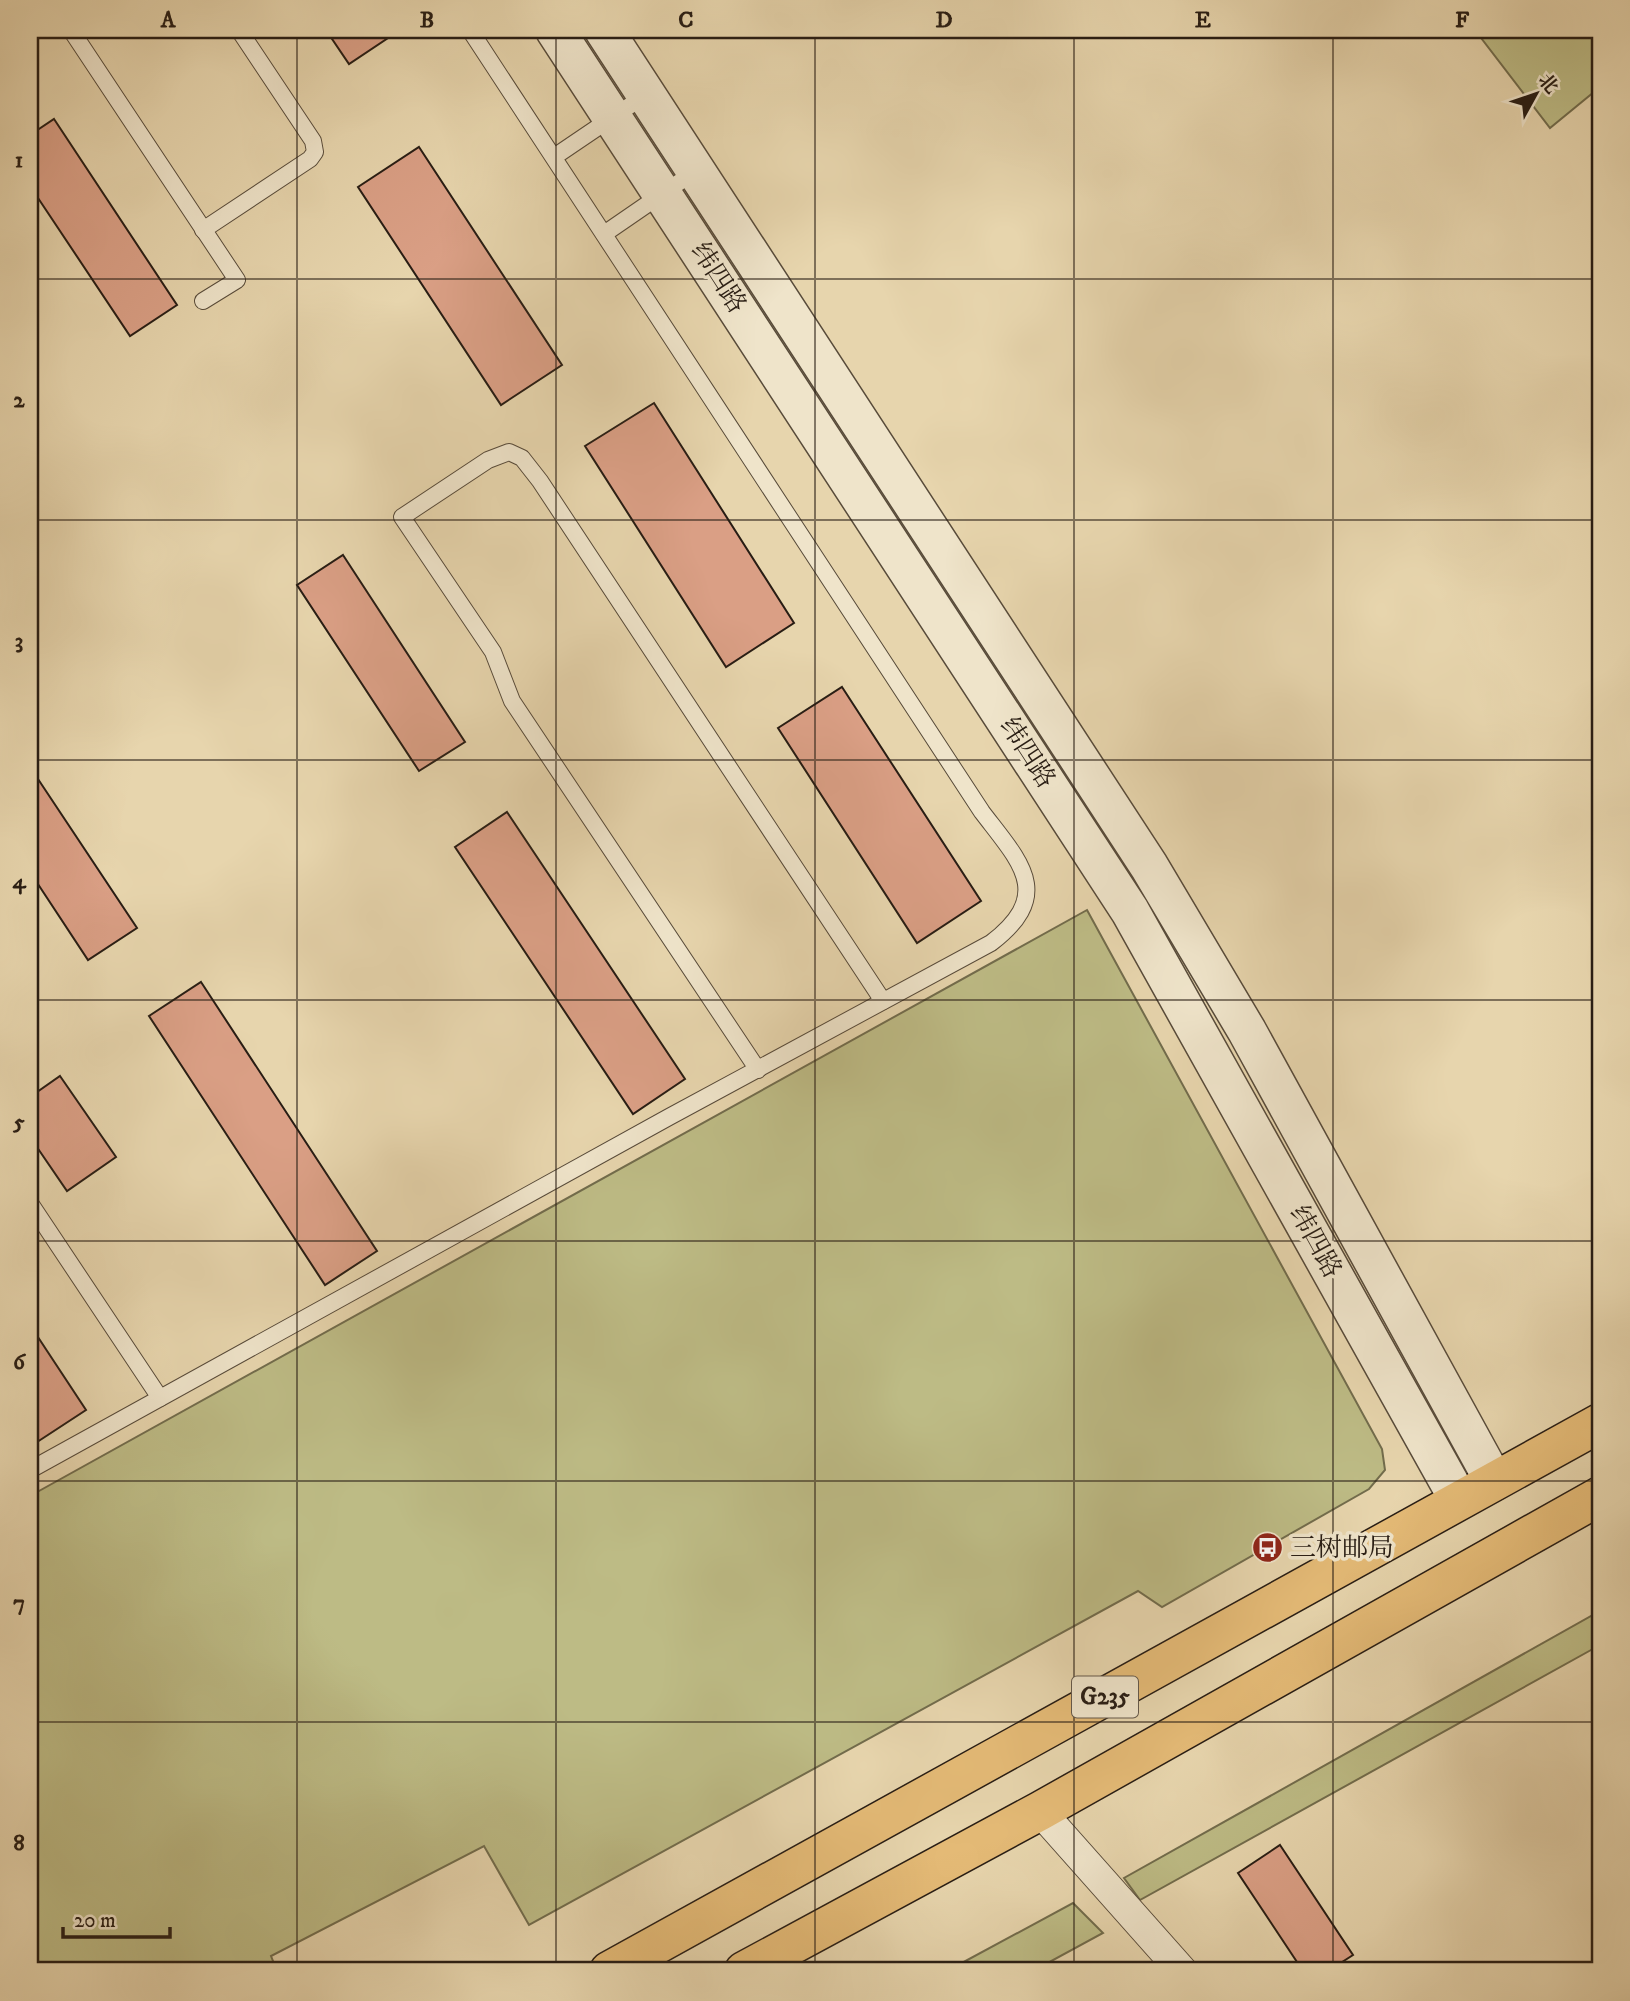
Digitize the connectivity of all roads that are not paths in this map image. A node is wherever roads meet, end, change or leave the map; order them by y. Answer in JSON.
{"nodes":[{"id":1,"x":71,"y":30,"type":"edge"},
{"id":2,"x":239,"y":30,"type":"edge"},
{"id":3,"x":470,"y":30,"type":"edge"},
{"id":4,"x":555,"y":30,"type":"edge"},
{"id":5,"x":604,"y":30,"type":"edge"},
{"id":6,"x":647,"y":94,"type":"junction"},
{"id":7,"x":613,"y":118,"type":"junction"},
{"id":8,"x":554,"y":157,"type":"junction"},
{"id":9,"x":697,"y":170,"type":"junction"},
{"id":10,"x":663,"y":194,"type":"junction"},
{"id":11,"x":203,"y":230,"type":"junction"},
{"id":12,"x":604,"y":234,"type":"junction"},
{"id":13,"x":203,"y":301,"type":"dead end"},
{"id":14,"x":883,"y":1001,"type":"junction"},
{"id":15,"x":758,"y":1070,"type":"junction"},
{"id":16,"x":30,"y":1203,"type":"edge"},
{"id":17,"x":160,"y":1398,"type":"junction"},
{"id":18,"x":1600,"y":1423,"type":"edge"},
{"id":19,"x":30,"y":1470,"type":"edge"},
{"id":20,"x":1494,"y":1482,"type":"junction"},
{"id":21,"x":1600,"y":1496,"type":"edge"},
{"id":22,"x":1459,"y":1500,"type":"junction"},
{"id":23,"x":1040,"y":1811,"type":"junction"},
{"id":24,"x":609,"y":1971,"type":"edge"},
{"id":25,"x":744,"y":1971,"type":"edge"},
{"id":26,"x":1181,"y":1971,"type":"edge"}],
"edges":[{"from":1,"to":11,"type":"lane"},
{"from":2,"to":11,"type":"lane"},
{"from":3,"to":8,"type":"lane"},
{"from":4,"to":7,"type":"street","name":"纬四路"},
{"from":5,"to":6,"type":"street","name":"纬四路"},
{"from":6,"to":7,"type":"lane"},
{"from":6,"to":9,"type":"street","name":"纬四路"},
{"from":7,"to":8,"type":"lane"},
{"from":7,"to":10,"type":"street","name":"纬四路"},
{"from":8,"to":12,"type":"lane"},
{"from":9,"to":10,"type":"lane"},
{"from":9,"to":20,"type":"street","name":"纬四路"},
{"from":10,"to":12,"type":"lane"},
{"from":10,"to":22,"type":"street","name":"纬四路"},
{"from":11,"to":13,"type":"lane"},
{"from":12,"to":14,"type":"lane"},
{"from":14,"to":15,"type":"lane"},
{"from":14,"to":15,"type":"lane"},
{"from":15,"to":17,"type":"lane"},
{"from":16,"to":17,"type":"lane"},
{"from":17,"to":19,"type":"lane"},
{"from":18,"to":20,"type":"highway","number":"G235"},
{"from":20,"to":22,"type":"highway","number":"G235"},
{"from":21,"to":23,"type":"highway","number":"G235"},
{"from":22,"to":24,"type":"highway","number":"G235"},
{"from":23,"to":25,"type":"highway","number":"G235"},
{"from":23,"to":26,"type":"street"}]}
